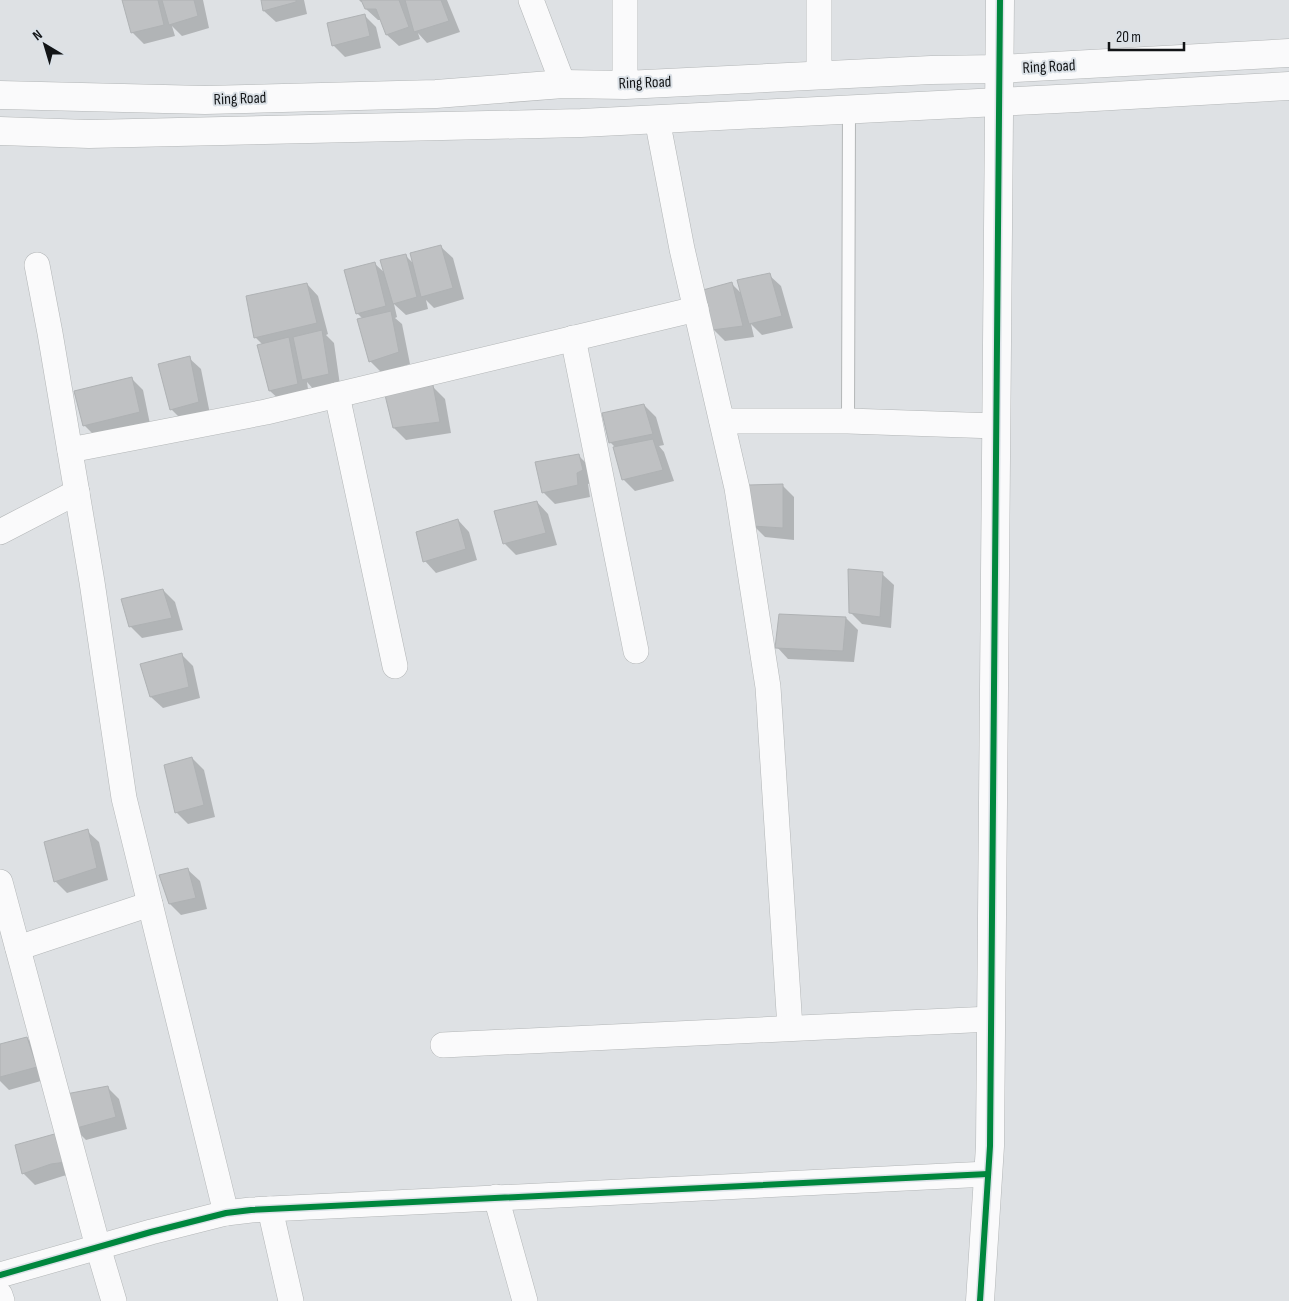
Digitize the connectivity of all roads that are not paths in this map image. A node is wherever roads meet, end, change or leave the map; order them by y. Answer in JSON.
{"nodes":[{"id":1,"x":531,"y":0,"type":"edge"},
{"id":2,"x":625,"y":0,"type":"edge"},
{"id":3,"x":819,"y":0,"type":"edge"},
{"id":4,"x":1000,"y":0,"type":"edge"},
{"id":5,"x":1289,"y":53,"type":"edge"},
{"id":6,"x":999,"y":69,"type":"junction"},
{"id":7,"x":819,"y":76,"type":"junction"},
{"id":8,"x":562,"y":84,"type":"junction"},
{"id":9,"x":625,"y":85,"type":"junction"},
{"id":10,"x":1289,"y":86,"type":"edge"},
{"id":11,"x":0,"y":95,"type":"edge"},
{"id":12,"x":998,"y":102,"type":"junction"},
{"id":13,"x":849,"y":110,"type":"junction"},
{"id":14,"x":657,"y":119,"type":"junction"},
{"id":15,"x":0,"y":131,"type":"edge"},
{"id":16,"x":37,"y":265,"type":"dead end"},
{"id":17,"x":696,"y":309,"type":"junction"},
{"id":18,"x":573,"y":338,"type":"junction"},
{"id":19,"x":336,"y":395,"type":"junction"},
{"id":20,"x":722,"y":421,"type":"junction"},
{"id":21,"x":848,"y":421,"type":"junction"},
{"id":22,"x":996,"y":426,"type":"junction"},
{"id":23,"x":70,"y":450,"type":"junction"},
{"id":24,"x":77,"y":492,"type":"junction"},
{"id":25,"x":0,"y":532,"type":"edge"},
{"id":26,"x":636,"y":651,"type":"dead end"},
{"id":27,"x":395,"y":666,"type":"dead end"},
{"id":28,"x":0,"y":882,"type":"edge"},
{"id":29,"x":150,"y":904,"type":"junction"},
{"id":30,"x":18,"y":948,"type":"junction"},
{"id":31,"x":991,"y":1018,"type":"junction"},
{"id":32,"x":790,"y":1028,"type":"junction"},
{"id":33,"x":442,"y":1045,"type":"dead end"},
{"id":34,"x":988,"y":1174,"type":"junction"},
{"id":35,"x":496,"y":1197,"type":"junction"},
{"id":36,"x":270,"y":1209,"type":"junction"},
{"id":37,"x":226,"y":1213,"type":"junction"},
{"id":38,"x":98,"y":1247,"type":"junction"},
{"id":39,"x":0,"y":1275,"type":"edge"},
{"id":40,"x":0,"y":1295,"type":"edge"},
{"id":41,"x":2,"y":1301,"type":"edge"},
{"id":42,"x":114,"y":1301,"type":"edge"},
{"id":43,"x":291,"y":1301,"type":"edge"},
{"id":44,"x":525,"y":1301,"type":"edge"},
{"id":45,"x":980,"y":1301,"type":"edge"}],
"edges":[{"from":1,"to":8,"type":"street"},
{"from":2,"to":9,"type":"street"},
{"from":3,"to":7,"type":"street"},
{"from":4,"to":6,"type":"main road"},
{"from":5,"to":6,"type":"main road","name":"Ring Road"},
{"from":6,"to":7,"type":"main road","name":"Ring Road"},
{"from":6,"to":12,"type":"main road"},
{"from":7,"to":9,"type":"main road","name":"Ring Road"},
{"from":8,"to":9,"type":"main road","name":"Ring Road"},
{"from":8,"to":11,"type":"main road","name":"Ring Road"},
{"from":10,"to":12,"type":"main road","name":"Ring Road"},
{"from":12,"to":13,"type":"main road","name":"Ring Road"},
{"from":12,"to":22,"type":"main road"},
{"from":13,"to":14,"type":"main road","name":"Ring Road"},
{"from":13,"to":21,"type":"lane"},
{"from":14,"to":15,"type":"main road","name":"Ring Road"},
{"from":14,"to":17,"type":"street"},
{"from":16,"to":23,"type":"street"},
{"from":17,"to":18,"type":"street"},
{"from":17,"to":20,"type":"street"},
{"from":18,"to":19,"type":"street"},
{"from":18,"to":26,"type":"street"},
{"from":19,"to":23,"type":"street"},
{"from":19,"to":27,"type":"street"},
{"from":20,"to":21,"type":"street"},
{"from":20,"to":32,"type":"street"},
{"from":21,"to":22,"type":"street"},
{"from":22,"to":31,"type":"main road"},
{"from":23,"to":24,"type":"street"},
{"from":24,"to":25,"type":"street"},
{"from":24,"to":29,"type":"street"},
{"from":28,"to":30,"type":"street"},
{"from":29,"to":30,"type":"street"},
{"from":29,"to":37,"type":"street"},
{"from":30,"to":38,"type":"street"},
{"from":31,"to":32,"type":"street"},
{"from":31,"to":34,"type":"main road"},
{"from":32,"to":33,"type":"street"},
{"from":34,"to":35,"type":"street"},
{"from":34,"to":45,"type":"main road"},
{"from":35,"to":36,"type":"street"},
{"from":35,"to":44,"type":"street"},
{"from":36,"to":37,"type":"street"},
{"from":36,"to":43,"type":"street"},
{"from":37,"to":38,"type":"street"},
{"from":38,"to":39,"type":"street"},
{"from":38,"to":42,"type":"street"},
{"from":40,"to":41,"type":"street"}]}
